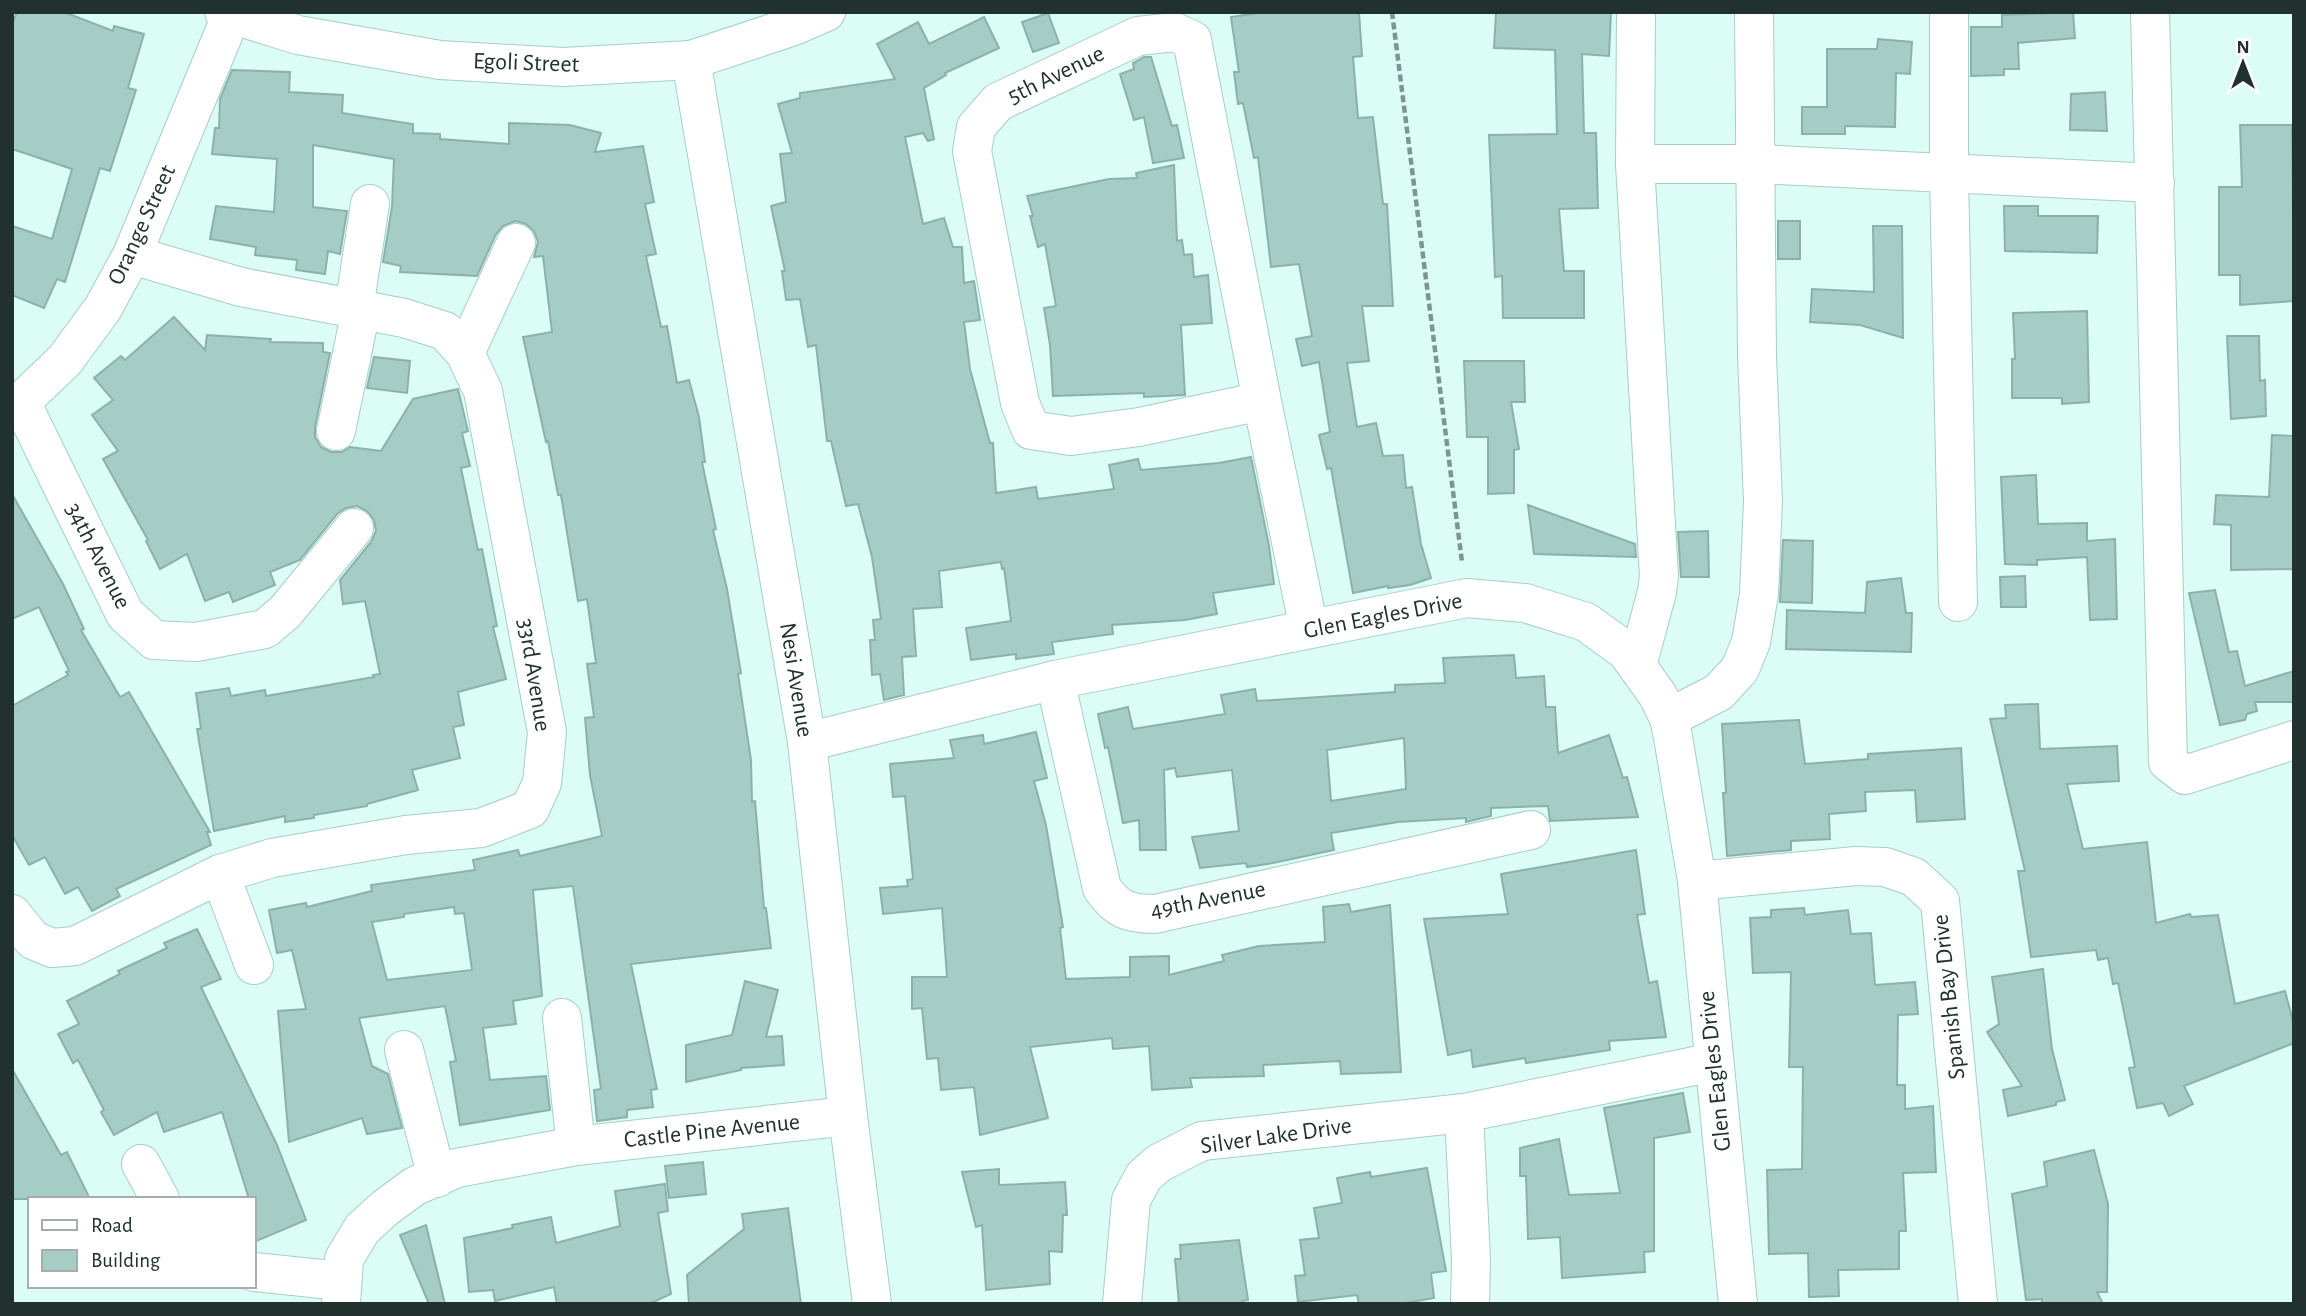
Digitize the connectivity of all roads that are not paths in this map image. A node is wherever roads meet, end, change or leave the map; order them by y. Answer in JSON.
{"nodes":[{"id":1,"x":826,"y":12,"type":"edge"},
{"id":2,"x":1636,"y":12,"type":"edge"},
{"id":3,"x":1754,"y":12,"type":"edge"},
{"id":4,"x":1949,"y":12,"type":"edge"},
{"id":5,"x":2150,"y":12,"type":"edge"},
{"id":6,"x":228,"y":14,"type":"edge"},
{"id":7,"x":691,"y":60,"type":"junction"},
{"id":8,"x":1635,"y":164,"type":"junction"},
{"id":9,"x":1756,"y":164,"type":"junction"},
{"id":10,"x":1950,"y":174,"type":"junction"},
{"id":11,"x":2155,"y":183,"type":"junction"},
{"id":12,"x":370,"y":204,"type":"dead end"},
{"id":13,"x":516,"y":243,"type":"dead end"},
{"id":14,"x":132,"y":255,"type":"junction"},
{"id":15,"x":358,"y":309,"type":"junction"},
{"id":16,"x":465,"y":353,"type":"junction"},
{"id":17,"x":1262,"y":401,"type":"junction"},
{"id":18,"x":17,"y":404,"type":"edge"},
{"id":19,"x":336,"y":431,"type":"dead end"},
{"id":20,"x":354,"y":528,"type":"dead end"},
{"id":21,"x":1958,"y":602,"type":"dead end"},
{"id":22,"x":1309,"y":629,"type":"junction"},
{"id":23,"x":1637,"y":666,"type":"junction"},
{"id":24,"x":1055,"y":680,"type":"junction"},
{"id":25,"x":1669,"y":718,"type":"junction"},
{"id":26,"x":2294,"y":740,"type":"edge"},
{"id":27,"x":807,"y":742,"type":"junction"},
{"id":28,"x":1531,"y":830,"type":"dead end"},
{"id":29,"x":219,"y":874,"type":"junction"},
{"id":30,"x":1697,"y":881,"type":"junction"},
{"id":31,"x":12,"y":914,"type":"edge"},
{"id":32,"x":254,"y":965,"type":"dead end"},
{"id":33,"x":562,"y":1018,"type":"dead end"},
{"id":34,"x":404,"y":1050,"type":"dead end"},
{"id":35,"x":1714,"y":1062,"type":"junction"},
{"id":36,"x":1464,"y":1113,"type":"junction"},
{"id":37,"x":848,"y":1116,"type":"junction"},
{"id":38,"x":576,"y":1146,"type":"junction"},
{"id":39,"x":141,"y":1164,"type":"dead end"},
{"id":40,"x":437,"y":1178,"type":"junction"},
{"id":41,"x":159,"y":1197,"type":"edge"},
{"id":42,"x":256,"y":1272,"type":"edge"},
{"id":43,"x":341,"y":1292,"type":"edge"},
{"id":44,"x":872,"y":1304,"type":"edge"},
{"id":45,"x":1122,"y":1304,"type":"edge"},
{"id":46,"x":1470,"y":1304,"type":"edge"},
{"id":47,"x":1738,"y":1304,"type":"edge"},
{"id":48,"x":1978,"y":1304,"type":"edge"}],
"edges":[{"from":1,"to":7,"type":"street","name":"Egoli Street"},
{"from":2,"to":8,"type":"street"},
{"from":3,"to":9,"type":"street"},
{"from":4,"to":10,"type":"street"},
{"from":5,"to":11,"type":"street"},
{"from":6,"to":7,"type":"street","name":"Egoli Street"},
{"from":6,"to":14,"type":"street","name":"Orange Street"},
{"from":7,"to":27,"type":"street","name":"Nesi Avenue"},
{"from":8,"to":9,"type":"street"},
{"from":8,"to":23,"type":"street"},
{"from":9,"to":10,"type":"street"},
{"from":9,"to":25,"type":"street"},
{"from":10,"to":11,"type":"street"},
{"from":10,"to":21,"type":"street"},
{"from":11,"to":26,"type":"street"},
{"from":12,"to":15,"type":"street"},
{"from":13,"to":16,"type":"street"},
{"from":14,"to":15,"type":"street","name":"33rd Avenue"},
{"from":14,"to":18,"type":"street","name":"Orange Street"},
{"from":15,"to":16,"type":"street","name":"33rd Avenue"},
{"from":15,"to":19,"type":"street"},
{"from":16,"to":29,"type":"street","name":"33rd Avenue"},
{"from":17,"to":17,"type":"street","name":"5th Avenue"},
{"from":17,"to":22,"type":"street","name":"5th Avenue"},
{"from":18,"to":20,"type":"street","name":"34th Avenue"},
{"from":22,"to":23,"type":"street","name":"Glen Eagles Drive"},
{"from":22,"to":24,"type":"street","name":"Glen Eagles Drive"},
{"from":23,"to":25,"type":"street","name":"Glen Eagles Drive"},
{"from":24,"to":27,"type":"street","name":"Glen Eagles Drive"},
{"from":24,"to":28,"type":"street","name":"49th Avenue"},
{"from":25,"to":30,"type":"street","name":"Glen Eagles Drive"},
{"from":27,"to":37,"type":"street","name":"Nesi Avenue"},
{"from":29,"to":31,"type":"street","name":"33rd Avenue"},
{"from":29,"to":32,"type":"street"},
{"from":30,"to":35,"type":"street","name":"Glen Eagles Drive"},
{"from":30,"to":48,"type":"street","name":"Spanish Bay Drive"},
{"from":33,"to":38,"type":"street"},
{"from":34,"to":40,"type":"street"},
{"from":35,"to":36,"type":"street","name":"Silver Lake Drive"},
{"from":35,"to":47,"type":"street","name":"Glen Eagles Drive"},
{"from":36,"to":45,"type":"street","name":"Silver Lake Drive"},
{"from":36,"to":46,"type":"street"},
{"from":37,"to":38,"type":"street","name":"Castle Pine Avenue"},
{"from":37,"to":44,"type":"street","name":"Nesi Avenue"},
{"from":38,"to":40,"type":"street","name":"Castle Pine Avenue"},
{"from":39,"to":41,"type":"street"},
{"from":40,"to":43,"type":"street","name":"Castle Pine Avenue"},
{"from":42,"to":43,"type":"street"}]}
